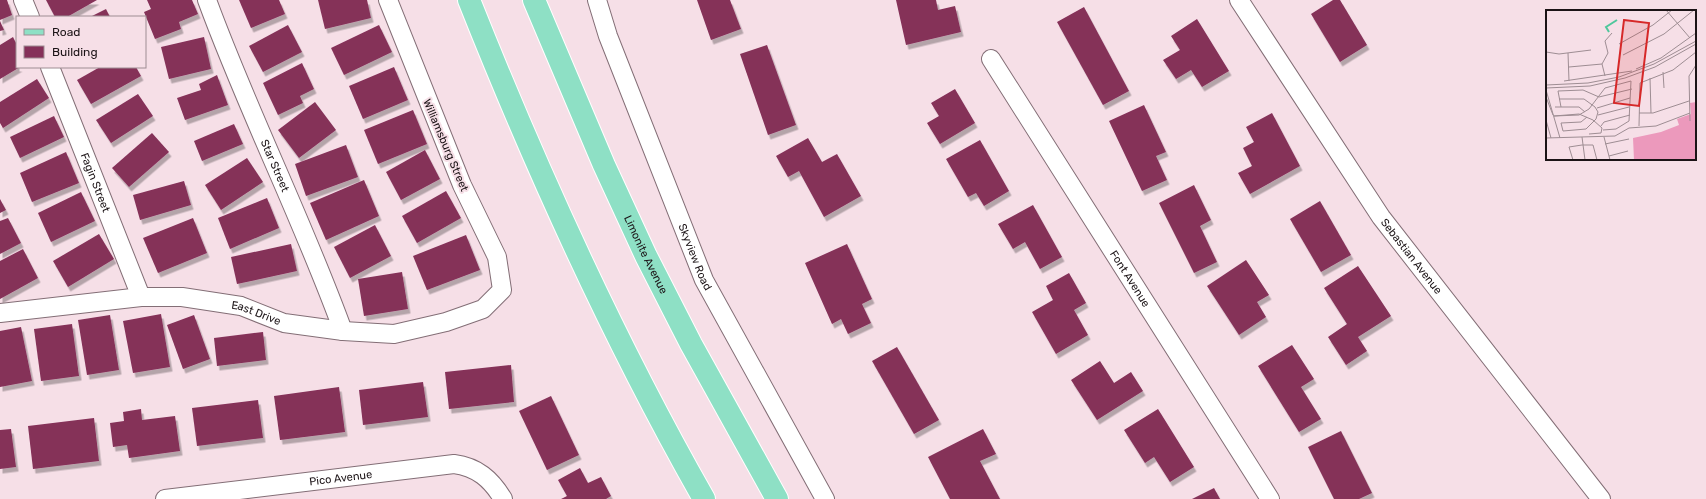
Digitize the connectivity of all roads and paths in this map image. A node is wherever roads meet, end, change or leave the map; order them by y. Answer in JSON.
{"nodes":[{"id":1,"x":23,"y":0,"type":"edge"},
{"id":2,"x":207,"y":0,"type":"edge"},
{"id":3,"x":388,"y":0,"type":"edge"},
{"id":4,"x":469,"y":0,"type":"edge"},
{"id":5,"x":534,"y":0,"type":"edge"},
{"id":6,"x":597,"y":0,"type":"edge"},
{"id":7,"x":1239,"y":0,"type":"edge"},
{"id":8,"x":30,"y":16,"type":"edge"},
{"id":9,"x":991,"y":59,"type":"dead end"},
{"id":10,"x":50,"y":68,"type":"edge"},
{"id":11,"x":502,"y":290,"type":"joint"},
{"id":12,"x":141,"y":297,"type":"junction"},
{"id":13,"x":0,"y":313,"type":"edge"},
{"id":14,"x":343,"y":331,"type":"junction"},
{"id":15,"x":165,"y":499,"type":"edge"},
{"id":16,"x":503,"y":499,"type":"edge"},
{"id":17,"x":704,"y":499,"type":"edge"},
{"id":18,"x":777,"y":499,"type":"edge"},
{"id":19,"x":825,"y":499,"type":"edge"},
{"id":20,"x":1270,"y":499,"type":"edge"},
{"id":21,"x":1601,"y":499,"type":"edge"}],
"edges":[{"from":1,"to":8,"type":"street"},
{"from":2,"to":14,"type":"street","name":"Star Street"},
{"from":3,"to":11,"type":"street","name":"Williamsburg Street"},
{"from":4,"to":17,"type":"main road"},
{"from":5,"to":18,"type":"main road","name":"Limonite Avenue"},
{"from":6,"to":19,"type":"street","name":"Skyview Road"},
{"from":7,"to":21,"type":"street","name":"Sebastian Avenue"},
{"from":9,"to":20,"type":"street","name":"Font Avenue"},
{"from":10,"to":12,"type":"street","name":"Fagin Street"},
{"from":11,"to":14,"type":"street","name":"East Drive"},
{"from":12,"to":13,"type":"street","name":"East Drive"},
{"from":12,"to":14,"type":"street","name":"East Drive"},
{"from":15,"to":16,"type":"street","name":"Pico Avenue"}]}
